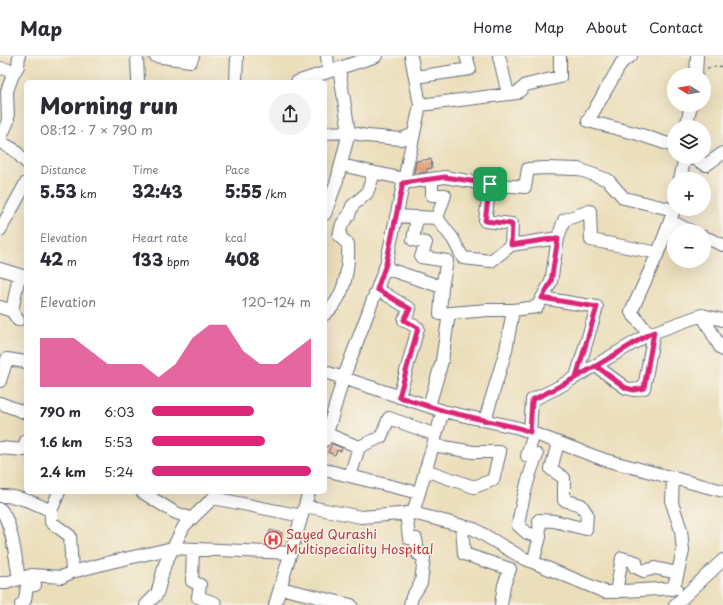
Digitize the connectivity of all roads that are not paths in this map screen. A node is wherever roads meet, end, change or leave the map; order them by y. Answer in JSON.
{"nodes":[{"id":1,"x":19,"y":56,"type":"edge"},
{"id":2,"x":137,"y":56,"type":"edge"},
{"id":3,"x":155,"y":56,"type":"edge"},
{"id":4,"x":193,"y":56,"type":"edge"},
{"id":5,"x":237,"y":56,"type":"edge"},
{"id":6,"x":327,"y":56,"type":"edge"},
{"id":7,"x":376,"y":56,"type":"edge"},
{"id":8,"x":411,"y":56,"type":"edge"},
{"id":9,"x":466,"y":56,"type":"edge"},
{"id":10,"x":498,"y":56,"type":"edge"},
{"id":11,"x":560,"y":56,"type":"edge"},
{"id":12,"x":631,"y":56,"type":"edge"},
{"id":13,"x":697,"y":56,"type":"edge"},
{"id":14,"x":0,"y":68,"type":"edge"},
{"id":15,"x":697,"y":68,"type":"edge"},
{"id":16,"x":15,"y":70,"type":"junction"},
{"id":17,"x":334,"y":70,"type":"junction"},
{"id":18,"x":415,"y":77,"type":"junction"},
{"id":19,"x":313,"y":79,"type":"edge"},
{"id":20,"x":138,"y":80,"type":"edge"},
{"id":21,"x":236,"y":80,"type":"edge"},
{"id":22,"x":508,"y":94,"type":"junction"},
{"id":23,"x":420,"y":105,"type":"junction"},
{"id":24,"x":349,"y":132,"type":"junction"},
{"id":25,"x":327,"y":133,"type":"edge"},
{"id":26,"x":414,"y":134,"type":"junction"},
{"id":27,"x":0,"y":139,"type":"edge"},
{"id":28,"x":0,"y":142,"type":"edge"},
{"id":29,"x":667,"y":144,"type":"edge"},
{"id":30,"x":723,"y":153,"type":"edge"},
{"id":31,"x":24,"y":160,"type":"edge"},
{"id":32,"x":711,"y":161,"type":"edge"},
{"id":33,"x":341,"y":165,"type":"junction"},
{"id":34,"x":372,"y":172,"type":"junction"},
{"id":35,"x":432,"y":179,"type":"junction"},
{"id":36,"x":404,"y":181,"type":"junction"},
{"id":37,"x":490,"y":184,"type":"junction"},
{"id":38,"x":24,"y":187,"type":"edge"},
{"id":39,"x":327,"y":208,"type":"edge"},
{"id":40,"x":667,"y":211,"type":"edge"},
{"id":41,"x":396,"y":216,"type":"junction"},
{"id":42,"x":672,"y":216,"type":"edge"},
{"id":43,"x":676,"y":216,"type":"edge"},
{"id":44,"x":417,"y":217,"type":"junction"},
{"id":45,"x":437,"y":218,"type":"junction"},
{"id":46,"x":684,"y":224,"type":"edge"},
{"id":47,"x":0,"y":230,"type":"edge"},
{"id":48,"x":558,"y":238,"type":"junction"},
{"id":49,"x":711,"y":241,"type":"edge"},
{"id":50,"x":511,"y":245,"type":"junction"},
{"id":51,"x":723,"y":245,"type":"edge"},
{"id":52,"x":658,"y":253,"type":"junction"},
{"id":53,"x":385,"y":268,"type":"junction"},
{"id":54,"x":0,"y":269,"type":"edge"},
{"id":55,"x":22,"y":276,"type":"edge"},
{"id":56,"x":442,"y":287,"type":"junction"},
{"id":57,"x":377,"y":289,"type":"junction"},
{"id":58,"x":542,"y":298,"type":"junction"},
{"id":59,"x":0,"y":307,"type":"edge"},
{"id":60,"x":513,"y":310,"type":"junction"},
{"id":61,"x":327,"y":313,"type":"edge"},
{"id":62,"x":448,"y":313,"type":"junction"},
{"id":63,"x":702,"y":316,"type":"junction"},
{"id":64,"x":723,"y":320,"type":"edge"},
{"id":65,"x":652,"y":333,"type":"junction"},
{"id":66,"x":723,"y":350,"type":"edge"},
{"id":67,"x":24,"y":362,"type":"edge"},
{"id":68,"x":596,"y":366,"type":"junction"},
{"id":69,"x":327,"y":373,"type":"edge"},
{"id":70,"x":576,"y":377,"type":"junction"},
{"id":71,"x":343,"y":379,"type":"junction"},
{"id":72,"x":0,"y":381,"type":"edge"},
{"id":73,"x":399,"y":397,"type":"junction"},
{"id":74,"x":0,"y":404,"type":"edge"},
{"id":75,"x":429,"y":406,"type":"junction"},
{"id":76,"x":24,"y":408,"type":"edge"},
{"id":77,"x":444,"y":411,"type":"junction"},
{"id":78,"x":485,"y":420,"type":"junction"},
{"id":79,"x":532,"y":433,"type":"junction"},
{"id":80,"x":327,"y":434,"type":"edge"},
{"id":81,"x":327,"y":437,"type":"edge"},
{"id":82,"x":434,"y":440,"type":"junction"},
{"id":83,"x":558,"y":443,"type":"junction"},
{"id":84,"x":24,"y":447,"type":"edge"},
{"id":85,"x":359,"y":447,"type":"junction"},
{"id":86,"x":0,"y":448,"type":"edge"},
{"id":87,"x":327,"y":470,"type":"edge"},
{"id":88,"x":425,"y":470,"type":"junction"},
{"id":89,"x":350,"y":476,"type":"junction"},
{"id":90,"x":674,"y":477,"type":"junction"},
{"id":91,"x":723,"y":491,"type":"edge"},
{"id":92,"x":419,"y":493,"type":"junction"},
{"id":93,"x":58,"y":494,"type":"edge"},
{"id":94,"x":145,"y":494,"type":"edge"},
{"id":95,"x":308,"y":494,"type":"edge"},
{"id":96,"x":215,"y":495,"type":"edge"},
{"id":97,"x":0,"y":496,"type":"edge"},
{"id":98,"x":0,"y":509,"type":"edge"},
{"id":99,"x":52,"y":511,"type":"junction"},
{"id":100,"x":303,"y":511,"type":"junction"},
{"id":101,"x":410,"y":513,"type":"junction"},
{"id":102,"x":192,"y":519,"type":"junction"},
{"id":103,"x":462,"y":526,"type":"junction"},
{"id":104,"x":540,"y":537,"type":"junction"},
{"id":105,"x":173,"y":548,"type":"junction"},
{"id":106,"x":193,"y":549,"type":"junction"},
{"id":107,"x":291,"y":553,"type":"junction"},
{"id":108,"x":723,"y":560,"type":"edge"},
{"id":109,"x":533,"y":562,"type":"junction"},
{"id":110,"x":72,"y":572,"type":"junction"},
{"id":111,"x":677,"y":573,"type":"junction"},
{"id":112,"x":32,"y":575,"type":"junction"},
{"id":113,"x":19,"y":579,"type":"junction"},
{"id":114,"x":0,"y":583,"type":"edge"},
{"id":115,"x":280,"y":588,"type":"junction"},
{"id":116,"x":616,"y":592,"type":"junction"},
{"id":117,"x":21,"y":605,"type":"edge"},
{"id":118,"x":146,"y":605,"type":"edge"},
{"id":119,"x":214,"y":605,"type":"edge"},
{"id":120,"x":275,"y":605,"type":"edge"},
{"id":121,"x":352,"y":605,"type":"edge"},
{"id":122,"x":410,"y":605,"type":"edge"},
{"id":123,"x":501,"y":605,"type":"edge"},
{"id":124,"x":675,"y":605,"type":"edge"}],
"edges":[{"from":1,"to":16,"type":"street"},
{"from":2,"to":20,"type":"street"},
{"from":3,"to":4,"type":"street"},
{"from":5,"to":21,"type":"street"},
{"from":6,"to":17,"type":"street"},
{"from":7,"to":17,"type":"street"},
{"from":8,"to":18,"type":"street"},
{"from":9,"to":18,"type":"street"},
{"from":10,"to":22,"type":"street"},
{"from":11,"to":22,"type":"street"},
{"from":12,"to":29,"type":"street"},
{"from":13,"to":15,"type":"street"},
{"from":14,"to":16,"type":"street"},
{"from":16,"to":27,"type":"street"},
{"from":17,"to":19,"type":"street"},
{"from":17,"to":24,"type":"street"},
{"from":18,"to":23,"type":"street"},
{"from":22,"to":23,"type":"street"},
{"from":23,"to":26,"type":"street"},
{"from":24,"to":25,"type":"street"},
{"from":24,"to":26,"type":"street"},
{"from":24,"to":33,"type":"street"},
{"from":26,"to":36,"type":"street"},
{"from":28,"to":31,"type":"street"},
{"from":30,"to":32,"type":"street"},
{"from":33,"to":34,"type":"street"},
{"from":33,"to":39,"type":"street"},
{"from":34,"to":36,"type":"street"},
{"from":34,"to":61,"type":"street"},
{"from":35,"to":36,"type":"street"},
{"from":35,"to":37,"type":"street"},
{"from":35,"to":45,"type":"street"},
{"from":36,"to":41,"type":"street"},
{"from":37,"to":40,"type":"street"},
{"from":37,"to":50,"type":"street"},
{"from":38,"to":47,"type":"street"},
{"from":41,"to":44,"type":"street"},
{"from":41,"to":53,"type":"street"},
{"from":42,"to":52,"type":"street"},
{"from":43,"to":46,"type":"street"},
{"from":44,"to":45,"type":"street"},
{"from":44,"to":56,"type":"street"},
{"from":45,"to":50,"type":"street"},
{"from":48,"to":50,"type":"street"},
{"from":48,"to":52,"type":"street"},
{"from":48,"to":58,"type":"street"},
{"from":49,"to":51,"type":"street"},
{"from":52,"to":65,"type":"street"},
{"from":53,"to":56,"type":"street"},
{"from":53,"to":57,"type":"street"},
{"from":54,"to":55,"type":"street"},
{"from":55,"to":59,"type":"street"},
{"from":56,"to":62,"type":"street"},
{"from":57,"to":71,"type":"street"},
{"from":57,"to":73,"type":"street"},
{"from":58,"to":60,"type":"street"},
{"from":58,"to":70,"type":"street"},
{"from":60,"to":62,"type":"street"},
{"from":60,"to":78,"type":"street"},
{"from":62,"to":75,"type":"street"},
{"from":63,"to":64,"type":"street"},
{"from":63,"to":65,"type":"street"},
{"from":63,"to":66,"type":"street"},
{"from":65,"to":68,"type":"street"},
{"from":65,"to":68,"type":"street"},
{"from":67,"to":72,"type":"street"},
{"from":68,"to":70,"type":"street"},
{"from":69,"to":71,"type":"street"},
{"from":70,"to":79,"type":"street"},
{"from":71,"to":73,"type":"street"},
{"from":71,"to":80,"type":"street"},
{"from":73,"to":75,"type":"street"},
{"from":74,"to":76,"type":"street"},
{"from":75,"to":77,"type":"street"},
{"from":77,"to":78,"type":"street"},
{"from":77,"to":82,"type":"street"},
{"from":78,"to":79,"type":"street"},
{"from":79,"to":83,"type":"street"},
{"from":79,"to":104,"type":"street"},
{"from":81,"to":85,"type":"street"},
{"from":82,"to":85,"type":"street"},
{"from":82,"to":88,"type":"street"},
{"from":82,"to":88,"type":"street"},
{"from":83,"to":90,"type":"street"},
{"from":83,"to":104,"type":"street"},
{"from":84,"to":86,"type":"street"},
{"from":85,"to":89,"type":"street"},
{"from":87,"to":89,"type":"street"},
{"from":88,"to":92,"type":"street"},
{"from":89,"to":92,"type":"street"},
{"from":90,"to":91,"type":"street"},
{"from":90,"to":111,"type":"street"},
{"from":92,"to":101,"type":"street"},
{"from":93,"to":99,"type":"street"},
{"from":94,"to":102,"type":"street"},
{"from":95,"to":100,"type":"street"},
{"from":96,"to":100,"type":"street"},
{"from":96,"to":102,"type":"street"},
{"from":97,"to":99,"type":"street"},
{"from":98,"to":113,"type":"street"},
{"from":99,"to":110,"type":"street"},
{"from":100,"to":101,"type":"street"},
{"from":100,"to":107,"type":"street"},
{"from":101,"to":103,"type":"street"},
{"from":101,"to":122,"type":"street"},
{"from":102,"to":105,"type":"street"},
{"from":103,"to":109,"type":"street"},
{"from":103,"to":123,"type":"street"},
{"from":104,"to":109,"type":"street"},
{"from":105,"to":106,"type":"street"},
{"from":105,"to":110,"type":"street"},
{"from":105,"to":118,"type":"street"},
{"from":106,"to":107,"type":"street"},
{"from":106,"to":119,"type":"street"},
{"from":107,"to":115,"type":"street"},
{"from":108,"to":124,"type":"street"},
{"from":109,"to":116,"type":"street"},
{"from":110,"to":112,"type":"street"},
{"from":111,"to":116,"type":"street"},
{"from":111,"to":116,"type":"street"},
{"from":112,"to":113,"type":"street"},
{"from":112,"to":117,"type":"street"},
{"from":113,"to":114,"type":"street"},
{"from":115,"to":120,"type":"street"},
{"from":115,"to":121,"type":"street"}]}
